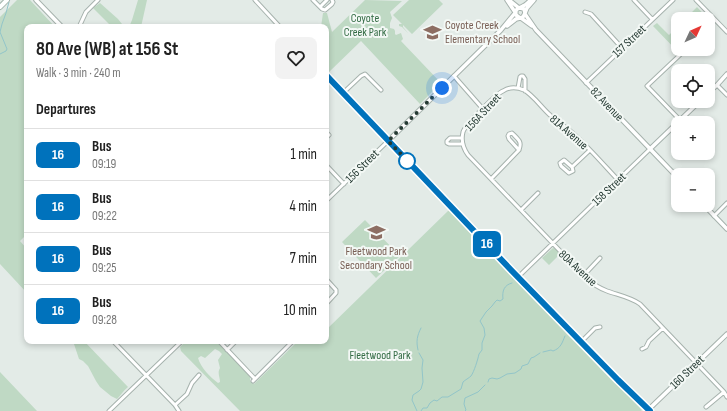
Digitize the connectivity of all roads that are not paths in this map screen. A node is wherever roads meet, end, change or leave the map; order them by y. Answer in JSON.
{"nodes":[{"id":1,"x":36,"y":0,"type":"edge"},
{"id":2,"x":98,"y":0,"type":"edge"},
{"id":3,"x":255,"y":0,"type":"edge"},
{"id":4,"x":313,"y":0,"type":"edge"},
{"id":5,"x":327,"y":0,"type":"edge"},
{"id":6,"x":332,"y":0,"type":"edge"},
{"id":7,"x":508,"y":0,"type":"edge"},
{"id":8,"x":532,"y":0,"type":"edge"},
{"id":9,"x":634,"y":0,"type":"edge"},
{"id":10,"x":672,"y":0,"type":"edge"},
{"id":11,"x":696,"y":0,"type":"edge"},
{"id":12,"x":5,"y":1,"type":"edge"},
{"id":13,"x":0,"y":7,"type":"edge"},
{"id":14,"x":320,"y":7,"type":"junction"},
{"id":15,"x":520,"y":8,"type":"junction"},
{"id":16,"x":585,"y":12,"type":"dead end"},
{"id":17,"x":515,"y":13,"type":"junction"},
{"id":18,"x":525,"y":13,"type":"junction"},
{"id":19,"x":521,"y":18,"type":"junction"},
{"id":20,"x":652,"y":19,"type":"junction"},
{"id":21,"x":59,"y":24,"type":"edge"},
{"id":22,"x":82,"y":24,"type":"edge"},
{"id":23,"x":277,"y":24,"type":"edge"},
{"id":24,"x":501,"y":30,"type":"junction"},
{"id":25,"x":536,"y":30,"type":"junction"},
{"id":26,"x":727,"y":32,"type":"edge"},
{"id":27,"x":622,"y":48,"type":"junction"},
{"id":28,"x":678,"y":56,"type":"edge"},
{"id":29,"x":727,"y":74,"type":"edge"},
{"id":30,"x":454,"y":76,"type":"junction"},
{"id":31,"x":329,"y":78,"type":"edge"},
{"id":32,"x":586,"y":83,"type":"junction"},
{"id":33,"x":717,"y":85,"type":"joint"},
{"id":34,"x":518,"y":88,"type":"junction"},
{"id":35,"x":381,"y":90,"type":"dead end"},
{"id":36,"x":525,"y":91,"type":"junction"},
{"id":37,"x":343,"y":93,"type":"junction"},
{"id":38,"x":727,"y":95,"type":"edge"},
{"id":39,"x":693,"y":108,"type":"edge"},
{"id":40,"x":483,"y":109,"type":"junction"},
{"id":41,"x":676,"y":116,"type":"edge"},
{"id":42,"x":684,"y":116,"type":"edge"},
{"id":43,"x":671,"y":129,"type":"edge"},
{"id":44,"x":462,"y":138,"type":"junction"},
{"id":45,"x":388,"y":141,"type":"junction"},
{"id":46,"x":463,"y":144,"type":"junction"},
{"id":47,"x":650,"y":149,"type":"junction"},
{"id":48,"x":519,"y":150,"type":"junction"},
{"id":49,"x":590,"y":150,"type":"junction"},
{"id":50,"x":572,"y":167,"type":"junction"},
{"id":51,"x":329,"y":168,"type":"edge"},
{"id":52,"x":671,"y":171,"type":"edge"},
{"id":53,"x":491,"y":179,"type":"junction"},
{"id":54,"x":618,"y":180,"type":"junction"},
{"id":55,"x":344,"y":184,"type":"junction"},
{"id":56,"x":538,"y":193,"type":"dead end"},
{"id":57,"x":329,"y":198,"type":"edge"},
{"id":58,"x":727,"y":203,"type":"edge"},
{"id":59,"x":521,"y":210,"type":"junction"},
{"id":60,"x":710,"y":212,"type":"edge"},
{"id":61,"x":714,"y":216,"type":"junction"},
{"id":62,"x":727,"y":229,"type":"edge"},
{"id":63,"x":553,"y":243,"type":"junction"},
{"id":64,"x":600,"y":258,"type":"dead end"},
{"id":65,"x":584,"y":275,"type":"junction"},
{"id":66,"x":518,"y":277,"type":"junction"},
{"id":67,"x":329,"y":282,"type":"edge"},
{"id":68,"x":329,"y":300,"type":"edge"},
{"id":69,"x":600,"y":327,"type":"dead end"},
{"id":70,"x":663,"y":328,"type":"junction"},
{"id":71,"x":727,"y":334,"type":"edge"},
{"id":72,"x":581,"y":342,"type":"junction"},
{"id":73,"x":116,"y":344,"type":"edge"},
{"id":74,"x":179,"y":344,"type":"edge"},
{"id":75,"x":222,"y":344,"type":"edge"},
{"id":76,"x":233,"y":344,"type":"edge"},
{"id":77,"x":291,"y":344,"type":"edge"},
{"id":78,"x":642,"y":349,"type":"dead end"},
{"id":79,"x":227,"y":350,"type":"junction"},
{"id":80,"x":696,"y":363,"type":"junction"},
{"id":81,"x":199,"y":375,"type":"dead end"},
{"id":82,"x":146,"y":376,"type":"junction"},
{"id":83,"x":724,"y":392,"type":"junction"},
{"id":84,"x":727,"y":397,"type":"edge"},
{"id":85,"x":175,"y":405,"type":"junction"},
{"id":86,"x":706,"y":407,"type":"dead end"},
{"id":87,"x":108,"y":411,"type":"edge"},
{"id":88,"x":179,"y":411,"type":"edge"},
{"id":89,"x":648,"y":411,"type":"edge"}],
"edges":[{"from":1,"to":21,"type":"street"},
{"from":2,"to":22,"type":"street"},
{"from":3,"to":23,"type":"street"},
{"from":4,"to":14,"type":"street"},
{"from":5,"to":14,"type":"street"},
{"from":6,"to":14,"type":"street"},
{"from":7,"to":15,"type":"street"},
{"from":7,"to":17,"type":"street"},
{"from":8,"to":15,"type":"street"},
{"from":8,"to":18,"type":"street"},
{"from":9,"to":20,"type":"street"},
{"from":10,"to":20,"type":"street","name":"157 Street"},
{"from":11,"to":26,"type":"street"},
{"from":12,"to":13,"type":"main road"},
{"from":15,"to":17,"type":"street"},
{"from":15,"to":18,"type":"street"},
{"from":16,"to":27,"type":"street"},
{"from":17,"to":19,"type":"street"},
{"from":17,"to":24,"type":"street","name":"156 Street"},
{"from":18,"to":19,"type":"street"},
{"from":18,"to":25,"type":"street","name":"82 Avenue"},
{"from":19,"to":24,"type":"street","name":"156 Street"},
{"from":19,"to":25,"type":"street","name":"82 Avenue"},
{"from":20,"to":27,"type":"street","name":"157 Street"},
{"from":24,"to":30,"type":"street","name":"156 Street"},
{"from":25,"to":32,"type":"street","name":"82 Avenue"},
{"from":27,"to":32,"type":"street","name":"157 Street"},
{"from":28,"to":41,"type":"street"},
{"from":29,"to":33,"type":"street"},
{"from":30,"to":40,"type":"street"},
{"from":30,"to":45,"type":"street","name":"156 Street"},
{"from":31,"to":37,"type":"street"},
{"from":32,"to":47,"type":"street","name":"82 Avenue"},
{"from":33,"to":38,"type":"street"},
{"from":34,"to":36,"type":"street","name":"81A Avenue"},
{"from":34,"to":36,"type":"street"},
{"from":34,"to":40,"type":"street","name":"156A Street"},
{"from":35,"to":37,"type":"street"},
{"from":36,"to":49,"type":"street","name":"81A Avenue"},
{"from":37,"to":45,"type":"street"},
{"from":39,"to":42,"type":"street","name":"158 Street"},
{"from":40,"to":44,"type":"street","name":"156A Street"},
{"from":43,"to":47,"type":"street","name":"158 Street"},
{"from":44,"to":46,"type":"street","name":"80A Avenue"},
{"from":44,"to":46,"type":"street","name":"156A Street"},
{"from":45,"to":55,"type":"street","name":"156 Street"},
{"from":45,"to":66,"type":"street"},
{"from":46,"to":53,"type":"street","name":"80A Avenue"},
{"from":47,"to":52,"type":"street","name":"82 Avenue"},
{"from":47,"to":54,"type":"street","name":"158 Street"},
{"from":48,"to":48,"type":"street"},
{"from":48,"to":53,"type":"street"},
{"from":49,"to":50,"type":"street"},
{"from":49,"to":54,"type":"street","name":"81A Avenue"},
{"from":50,"to":50,"type":"street"},
{"from":51,"to":55,"type":"street"},
{"from":53,"to":59,"type":"street","name":"80A Avenue"},
{"from":54,"to":63,"type":"street","name":"158 Street"},
{"from":55,"to":57,"type":"street","name":"156 Street"},
{"from":56,"to":59,"type":"street"},
{"from":58,"to":61,"type":"street"},
{"from":59,"to":63,"type":"street","name":"80A Avenue"},
{"from":60,"to":61,"type":"street"},
{"from":61,"to":62,"type":"street"},
{"from":63,"to":65,"type":"street","name":"80A Avenue"},
{"from":63,"to":66,"type":"street","name":"158 Street"},
{"from":64,"to":65,"type":"street"},
{"from":65,"to":70,"type":"street","name":"80A Avenue"},
{"from":66,"to":72,"type":"street"},
{"from":67,"to":68,"type":"street"},
{"from":69,"to":72,"type":"street"},
{"from":70,"to":78,"type":"street"},
{"from":70,"to":80,"type":"street","name":"80A Avenue"},
{"from":71,"to":80,"type":"street","name":"160 Street"},
{"from":72,"to":89,"type":"street"},
{"from":73,"to":82,"type":"street"},
{"from":74,"to":82,"type":"street"},
{"from":75,"to":79,"type":"street"},
{"from":76,"to":79,"type":"street"},
{"from":77,"to":79,"type":"street"},
{"from":80,"to":83,"type":"street","name":"80A Avenue"},
{"from":80,"to":89,"type":"street","name":"160 Street"},
{"from":81,"to":85,"type":"street"},
{"from":82,"to":85,"type":"street"},
{"from":82,"to":87,"type":"street"},
{"from":83,"to":84,"type":"street","name":"80A Avenue"},
{"from":83,"to":86,"type":"street"},
{"from":85,"to":88,"type":"street"}]}
